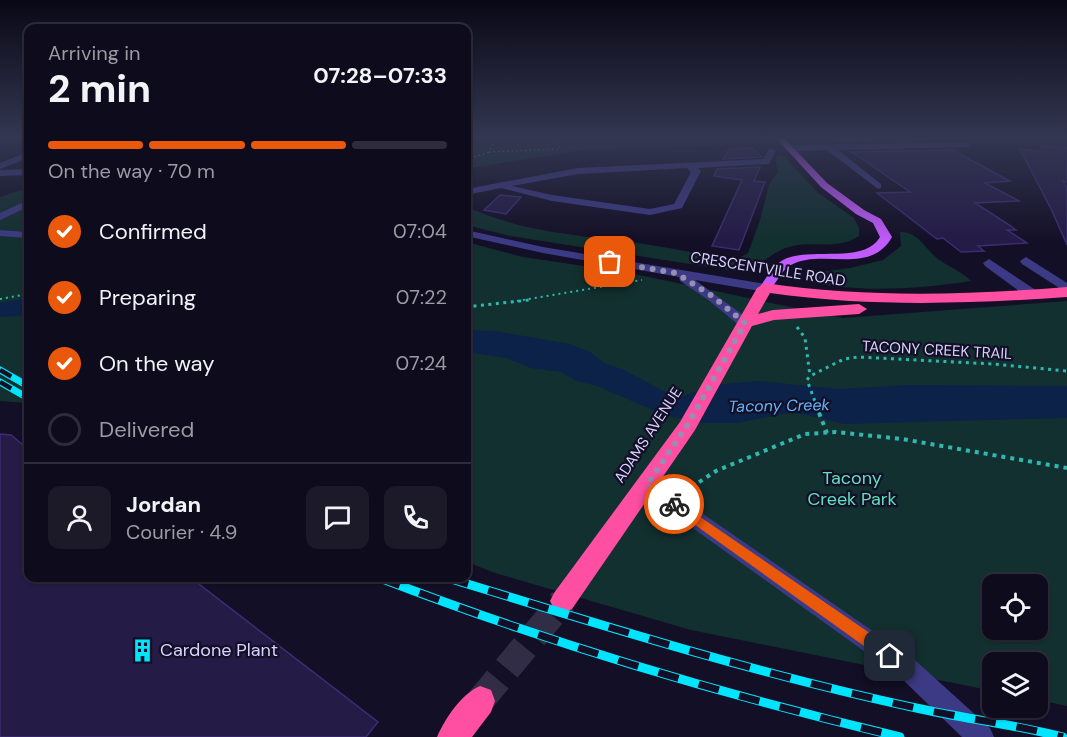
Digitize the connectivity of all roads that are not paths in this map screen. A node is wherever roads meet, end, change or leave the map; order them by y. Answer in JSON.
{"nodes":[{"id":1,"x":565,"y":173,"type":"edge"},
{"id":2,"x":695,"y":173,"type":"edge"},
{"id":3,"x":812,"y":173,"type":"edge"},
{"id":4,"x":863,"y":173,"type":"edge"},
{"id":5,"x":497,"y":186,"type":"junction"},
{"id":6,"x":879,"y":186,"type":"dead end"},
{"id":7,"x":471,"y":191,"type":"edge"},
{"id":8,"x":24,"y":205,"type":"edge"},
{"id":9,"x":0,"y":217,"type":"edge"},
{"id":10,"x":0,"y":233,"type":"edge"},
{"id":11,"x":471,"y":234,"type":"edge"},
{"id":12,"x":24,"y":235,"type":"edge"},
{"id":13,"x":1026,"y":261,"type":"dead end"},
{"id":14,"x":989,"y":263,"type":"dead end"},
{"id":15,"x":676,"y":273,"type":"junction"},
{"id":16,"x":765,"y":288,"type":"junction"},
{"id":17,"x":1067,"y":291,"type":"edge"},
{"id":18,"x":1032,"y":294,"type":"junction"},
{"id":19,"x":1012,"y":296,"type":"junction"},
{"id":20,"x":745,"y":323,"type":"junction"},
{"id":21,"x":647,"y":485,"type":"junction"},
{"id":22,"x":562,"y":601,"type":"tunnel mouth"},
{"id":23,"x":480,"y":701,"type":"tunnel mouth"},
{"id":24,"x":453,"y":737,"type":"edge"},
{"id":25,"x":981,"y":737,"type":"edge"}],
"edges":[{"from":1,"to":5,"type":"street"},
{"from":2,"to":5,"type":"street"},
{"from":3,"to":16,"type":"main road"},
{"from":4,"to":6,"type":"street"},
{"from":5,"to":7,"type":"street"},
{"from":8,"to":9,"type":"street"},
{"from":10,"to":12,"type":"street"},
{"from":11,"to":15,"type":"street","name":"CRESCENTVILLE ROAD"},
{"from":13,"to":17,"type":"street"},
{"from":14,"to":18,"type":"street"},
{"from":15,"to":16,"type":"street","name":"CRESCENTVILLE ROAD"},
{"from":15,"to":20,"type":"street"},
{"from":16,"to":19,"type":"highway","name":"CRESCENTVILLE ROAD"},
{"from":16,"to":20,"type":"highway","name":"ADAMS AVENUE"},
{"from":17,"to":18,"type":"highway","name":"CRESCENTVILLE ROAD"},
{"from":18,"to":19,"type":"highway","name":"CRESCENTVILLE ROAD"},
{"from":19,"to":20,"type":"highway"},
{"from":20,"to":21,"type":"highway","name":"ADAMS AVENUE"},
{"from":21,"to":22,"type":"highway","name":"ADAMS AVENUE"},
{"from":21,"to":25,"type":"street"},
{"from":23,"to":24,"type":"highway"}]}
